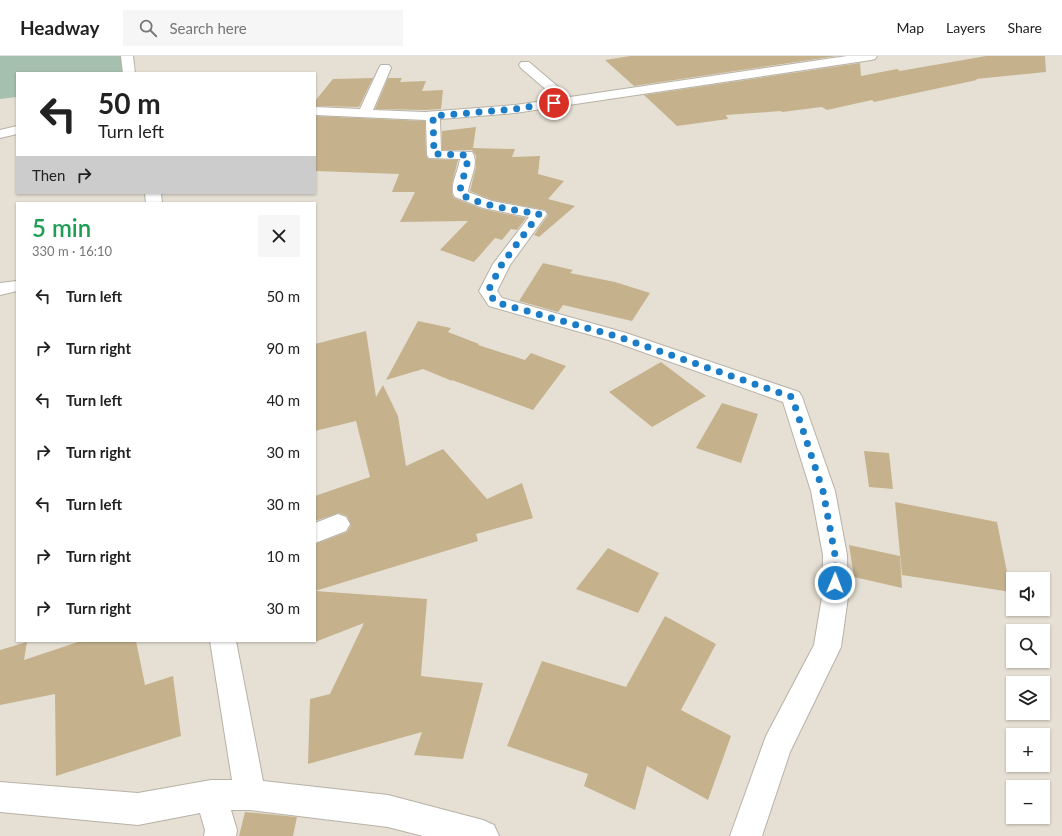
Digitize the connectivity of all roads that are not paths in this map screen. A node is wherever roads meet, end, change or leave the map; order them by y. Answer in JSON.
{"nodes":[{"id":1,"x":127,"y":56,"type":"edge"},
{"id":2,"x":871,"y":56,"type":"edge"},
{"id":3,"x":853,"y":57,"type":"edge"},
{"id":4,"x":525,"y":65,"type":"dead end"},
{"id":5,"x":385,"y":68,"type":"dead end"},
{"id":6,"x":129,"y":72,"type":"edge"},
{"id":7,"x":568,"y":101,"type":"junction"},
{"id":8,"x":316,"y":112,"type":"edge"},
{"id":9,"x":364,"y":114,"type":"junction"},
{"id":10,"x":433,"y":116,"type":"junction"},
{"id":11,"x":16,"y":130,"type":"edge"},
{"id":12,"x":0,"y":134,"type":"edge"},
{"id":13,"x":16,"y":286,"type":"edge"},
{"id":14,"x":0,"y":288,"type":"edge"},
{"id":15,"x":338,"y":524,"type":"dead end"},
{"id":16,"x":316,"y":533,"type":"edge"},
{"id":17,"x":223,"y":642,"type":"edge"},
{"id":18,"x":211,"y":795,"type":"junction"},
{"id":19,"x":250,"y":795,"type":"junction"},
{"id":20,"x":0,"y":797,"type":"edge"},
{"id":21,"x":220,"y":836,"type":"edge"},
{"id":22,"x":483,"y":836,"type":"edge"},
{"id":23,"x":746,"y":836,"type":"edge"}],
"edges":[{"from":1,"to":6,"type":"street"},
{"from":2,"to":3,"type":"street"},
{"from":3,"to":7,"type":"street"},
{"from":4,"to":7,"type":"street"},
{"from":5,"to":9,"type":"street"},
{"from":7,"to":10,"type":"street"},
{"from":8,"to":9,"type":"street"},
{"from":9,"to":10,"type":"street"},
{"from":10,"to":23,"type":"street"},
{"from":11,"to":12,"type":"street"},
{"from":13,"to":14,"type":"street"},
{"from":15,"to":16,"type":"street"},
{"from":17,"to":19,"type":"street"},
{"from":18,"to":19,"type":"street"},
{"from":18,"to":20,"type":"street"},
{"from":18,"to":21,"type":"street"},
{"from":19,"to":22,"type":"street"}]}
